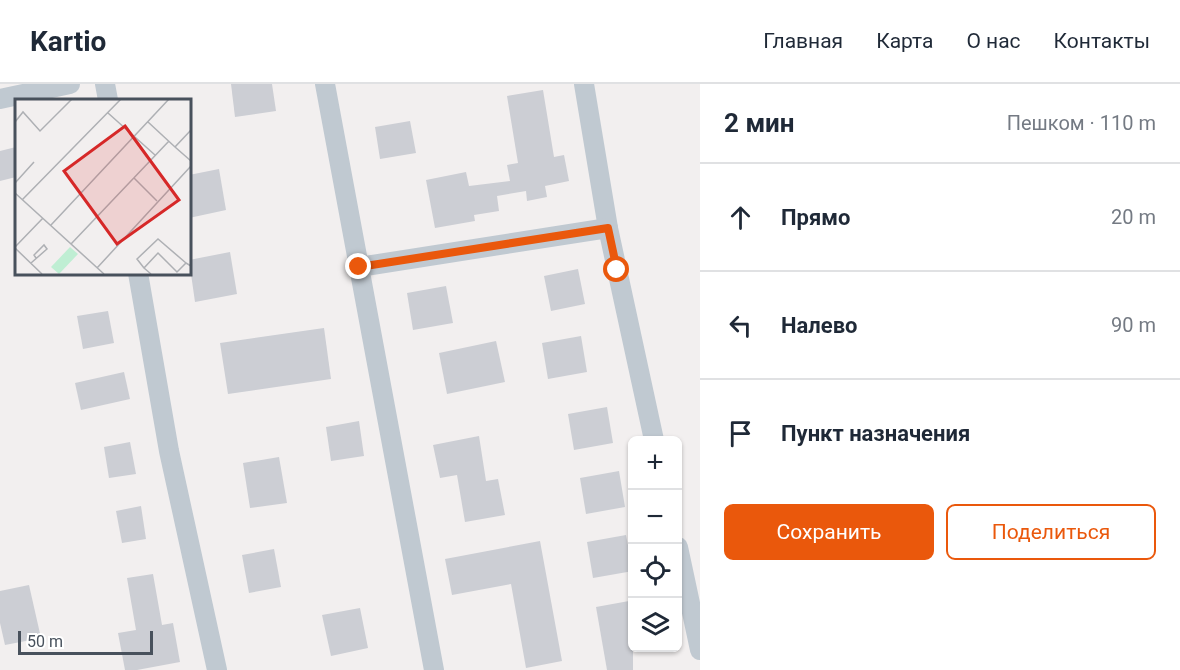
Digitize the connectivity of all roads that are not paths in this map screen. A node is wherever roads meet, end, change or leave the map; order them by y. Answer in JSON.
{"nodes":[{"id":1,"x":70,"y":84,"type":"edge"},
{"id":2,"x":105,"y":84,"type":"edge"},
{"id":3,"x":325,"y":84,"type":"edge"},
{"id":4,"x":584,"y":84,"type":"edge"},
{"id":5,"x":0,"y":99,"type":"edge"},
{"id":6,"x":108,"y":99,"type":"edge"},
{"id":7,"x":608,"y":228,"type":"junction"},
{"id":8,"x":359,"y":267,"type":"junction"},
{"id":9,"x":138,"y":274,"type":"edge"},
{"id":10,"x":653,"y":436,"type":"edge"},
{"id":11,"x":682,"y":566,"type":"edge"},
{"id":12,"x":700,"y":650,"type":"edge"},
{"id":13,"x":217,"y":670,"type":"edge"},
{"id":14,"x":434,"y":670,"type":"edge"}],
"edges":[{"from":1,"to":5,"type":"street"},
{"from":2,"to":6,"type":"street"},
{"from":3,"to":8,"type":"street"},
{"from":4,"to":7,"type":"street"},
{"from":7,"to":8,"type":"street"},
{"from":7,"to":10,"type":"street"},
{"from":8,"to":14,"type":"street"},
{"from":9,"to":13,"type":"street"},
{"from":11,"to":12,"type":"street"}]}
